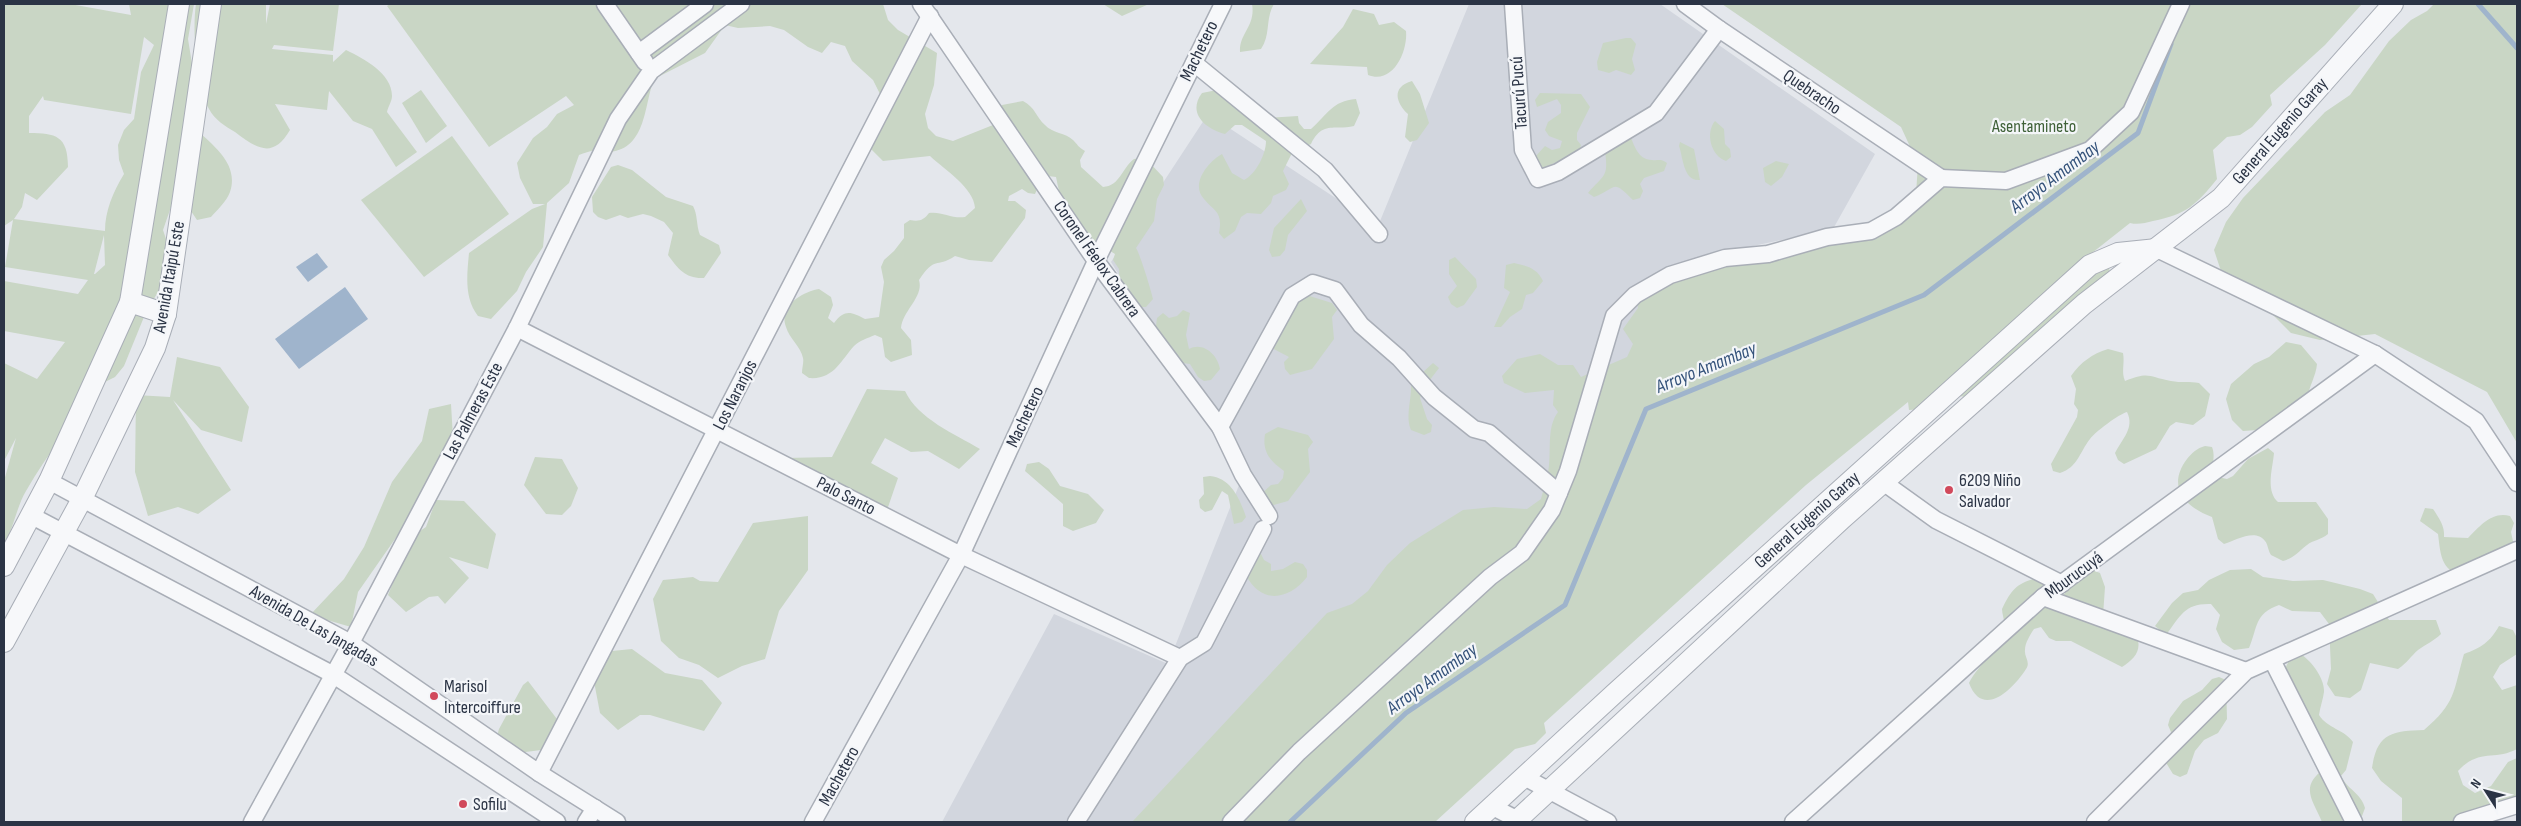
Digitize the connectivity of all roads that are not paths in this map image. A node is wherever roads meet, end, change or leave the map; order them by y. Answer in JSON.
{"nodes":[{"id":1,"x":179,"y":4,"type":"edge"},
{"id":2,"x":211,"y":4,"type":"edge"},
{"id":3,"x":605,"y":4,"type":"edge"},
{"id":4,"x":705,"y":4,"type":"edge"},
{"id":5,"x":741,"y":4,"type":"edge"},
{"id":6,"x":1223,"y":4,"type":"edge"},
{"id":7,"x":1513,"y":4,"type":"edge"},
{"id":8,"x":1685,"y":4,"type":"edge"},
{"id":9,"x":2181,"y":4,"type":"edge"},
{"id":10,"x":2393,"y":4,"type":"edge"},
{"id":11,"x":925,"y":10,"type":"edge"},
{"id":12,"x":1719,"y":29,"type":"junction"},
{"id":13,"x":639,"y":52,"type":"junction"},
{"id":14,"x":1194,"y":63,"type":"junction"},
{"id":15,"x":651,"y":71,"type":"junction"},
{"id":16,"x":1941,"y":178,"type":"junction"},
{"id":17,"x":1379,"y":234,"type":"dead end"},
{"id":18,"x":2157,"y":249,"type":"junction"},
{"id":19,"x":1096,"y":262,"type":"junction"},
{"id":20,"x":130,"y":302,"type":"junction"},
{"id":21,"x":166,"y":314,"type":"junction"},
{"id":22,"x":517,"y":328,"type":"junction"},
{"id":23,"x":2375,"y":354,"type":"junction"},
{"id":24,"x":1220,"y":427,"type":"junction"},
{"id":25,"x":717,"y":429,"type":"junction"},
{"id":26,"x":49,"y":481,"type":"junction"},
{"id":27,"x":1884,"y":482,"type":"junction"},
{"id":28,"x":2517,"y":483,"type":"edge"},
{"id":29,"x":1559,"y":494,"type":"junction"},
{"id":30,"x":82,"y":499,"type":"junction"},
{"id":31,"x":32,"y":516,"type":"junction"},
{"id":32,"x":66,"y":532,"type":"junction"},
{"id":33,"x":2517,"y":550,"type":"edge"},
{"id":34,"x":961,"y":555,"type":"junction"},
{"id":35,"x":4,"y":566,"type":"edge"},
{"id":36,"x":2062,"y":584,"type":"junction"},
{"id":37,"x":2044,"y":597,"type":"junction"},
{"id":38,"x":4,"y":642,"type":"edge"},
{"id":39,"x":350,"y":643,"type":"junction"},
{"id":40,"x":1180,"y":658,"type":"junction"},
{"id":41,"x":2272,"y":660,"type":"junction"},
{"id":42,"x":2246,"y":671,"type":"junction"},
{"id":43,"x":332,"y":674,"type":"junction"},
{"id":44,"x":539,"y":773,"type":"junction"},
{"id":45,"x":1524,"y":777,"type":"junction"},
{"id":46,"x":1549,"y":790,"type":"junction"},
{"id":47,"x":2517,"y":805,"type":"edge"},
{"id":48,"x":1492,"y":806,"type":"junction"},
{"id":49,"x":595,"y":808,"type":"junction"},
{"id":50,"x":252,"y":822,"type":"edge"},
{"id":51,"x":557,"y":822,"type":"edge"},
{"id":52,"x":586,"y":822,"type":"edge"},
{"id":53,"x":617,"y":822,"type":"edge"},
{"id":54,"x":813,"y":822,"type":"edge"},
{"id":55,"x":1076,"y":822,"type":"edge"},
{"id":56,"x":1231,"y":822,"type":"edge"},
{"id":57,"x":1475,"y":822,"type":"edge"},
{"id":58,"x":1518,"y":822,"type":"edge"},
{"id":59,"x":1608,"y":822,"type":"edge"},
{"id":60,"x":1794,"y":822,"type":"edge"},
{"id":61,"x":2095,"y":822,"type":"edge"},
{"id":62,"x":2354,"y":822,"type":"edge"},
{"id":63,"x":2462,"y":822,"type":"edge"}],
"edges":[{"from":1,"to":20,"type":"street","name":"Avenida Itaipú Este"},
{"from":2,"to":21,"type":"street","name":"Avenida Itaipú Este"},
{"from":3,"to":13,"type":"street"},
{"from":4,"to":13,"type":"street"},
{"from":5,"to":15,"type":"street","name":"Las Palmeras Este"},
{"from":6,"to":14,"type":"street","name":"Machetero"},
{"from":7,"to":12,"type":"street","name":"Tacurú Pucú"},
{"from":8,"to":12,"type":"street","name":"Quebracho"},
{"from":9,"to":16,"type":"street"},
{"from":10,"to":18,"type":"street","name":"General Eugenio Garay"},
{"from":11,"to":19,"type":"street","name":"Coronel Féelox Cabrera"},
{"from":11,"to":25,"type":"street","name":"Los Naranjos"},
{"from":12,"to":16,"type":"street","name":"Quebracho"},
{"from":13,"to":15,"type":"street"},
{"from":14,"to":17,"type":"street"},
{"from":14,"to":19,"type":"street","name":"Machetero"},
{"from":15,"to":22,"type":"street","name":"Las Palmeras Este"},
{"from":16,"to":29,"type":"street"},
{"from":18,"to":23,"type":"street"},
{"from":18,"to":27,"type":"street","name":"General Eugenio Garay"},
{"from":18,"to":45,"type":"street","name":"General Eugenio Garay"},
{"from":19,"to":24,"type":"street","name":"Coronel Féelox Cabrera"},
{"from":19,"to":34,"type":"street","name":"Machetero"},
{"from":20,"to":21,"type":"street"},
{"from":20,"to":26,"type":"street","name":"Avenida Itaipú Este"},
{"from":21,"to":30,"type":"street","name":"Avenida Itaipú Este"},
{"from":22,"to":25,"type":"street","name":"Palo Santo"},
{"from":22,"to":39,"type":"street","name":"Las Palmeras Este"},
{"from":23,"to":28,"type":"street"},
{"from":23,"to":36,"type":"street","name":"Mburucuyá"},
{"from":24,"to":29,"type":"street"},
{"from":24,"to":40,"type":"street","name":"Coronel Féelox Cabrera"},
{"from":25,"to":34,"type":"street","name":"Palo Santo"},
{"from":25,"to":44,"type":"street","name":"Los Naranjos"},
{"from":26,"to":30,"type":"street","name":"Avenida De Las Jangadas"},
{"from":26,"to":31,"type":"street","name":"Avenida Itaipú Este"},
{"from":27,"to":36,"type":"street"},
{"from":27,"to":46,"type":"street","name":"General Eugenio Garay"},
{"from":29,"to":56,"type":"street"},
{"from":30,"to":32,"type":"street","name":"Avenida Itaipú Este"},
{"from":30,"to":39,"type":"street","name":"Avenida De Las Jangadas"},
{"from":31,"to":32,"type":"street","name":"Avenida De Las Jangadas"},
{"from":31,"to":35,"type":"street","name":"Avenida Itaipú Este"},
{"from":32,"to":38,"type":"street","name":"Avenida Itaipú Este"},
{"from":32,"to":43,"type":"street","name":"Avenida De Las Jangadas"},
{"from":33,"to":41,"type":"street"},
{"from":34,"to":40,"type":"street","name":"Palo Santo"},
{"from":34,"to":54,"type":"street","name":"Machetero"},
{"from":36,"to":37,"type":"street","name":"Mburucuyá"},
{"from":37,"to":42,"type":"street"},
{"from":37,"to":60,"type":"street","name":"Mburucuyá"},
{"from":39,"to":43,"type":"street","name":"Las Palmeras Este"},
{"from":39,"to":44,"type":"street","name":"Avenida De Las Jangadas"},
{"from":40,"to":55,"type":"street"},
{"from":41,"to":42,"type":"street"},
{"from":41,"to":62,"type":"street"},
{"from":42,"to":61,"type":"street"},
{"from":43,"to":50,"type":"street","name":"Las Palmeras Este"},
{"from":43,"to":51,"type":"street","name":"Avenida De Las Jangadas"},
{"from":44,"to":49,"type":"street","name":"Avenida De Las Jangadas"},
{"from":45,"to":46,"type":"street"},
{"from":45,"to":48,"type":"street","name":"General Eugenio Garay"},
{"from":46,"to":58,"type":"street","name":"General Eugenio Garay"},
{"from":46,"to":59,"type":"street"},
{"from":47,"to":63,"type":"street"},
{"from":48,"to":57,"type":"street","name":"General Eugenio Garay"},
{"from":48,"to":58,"type":"street"},
{"from":49,"to":52,"type":"street"},
{"from":49,"to":53,"type":"street","name":"Avenida De Las Jangadas"}]}
